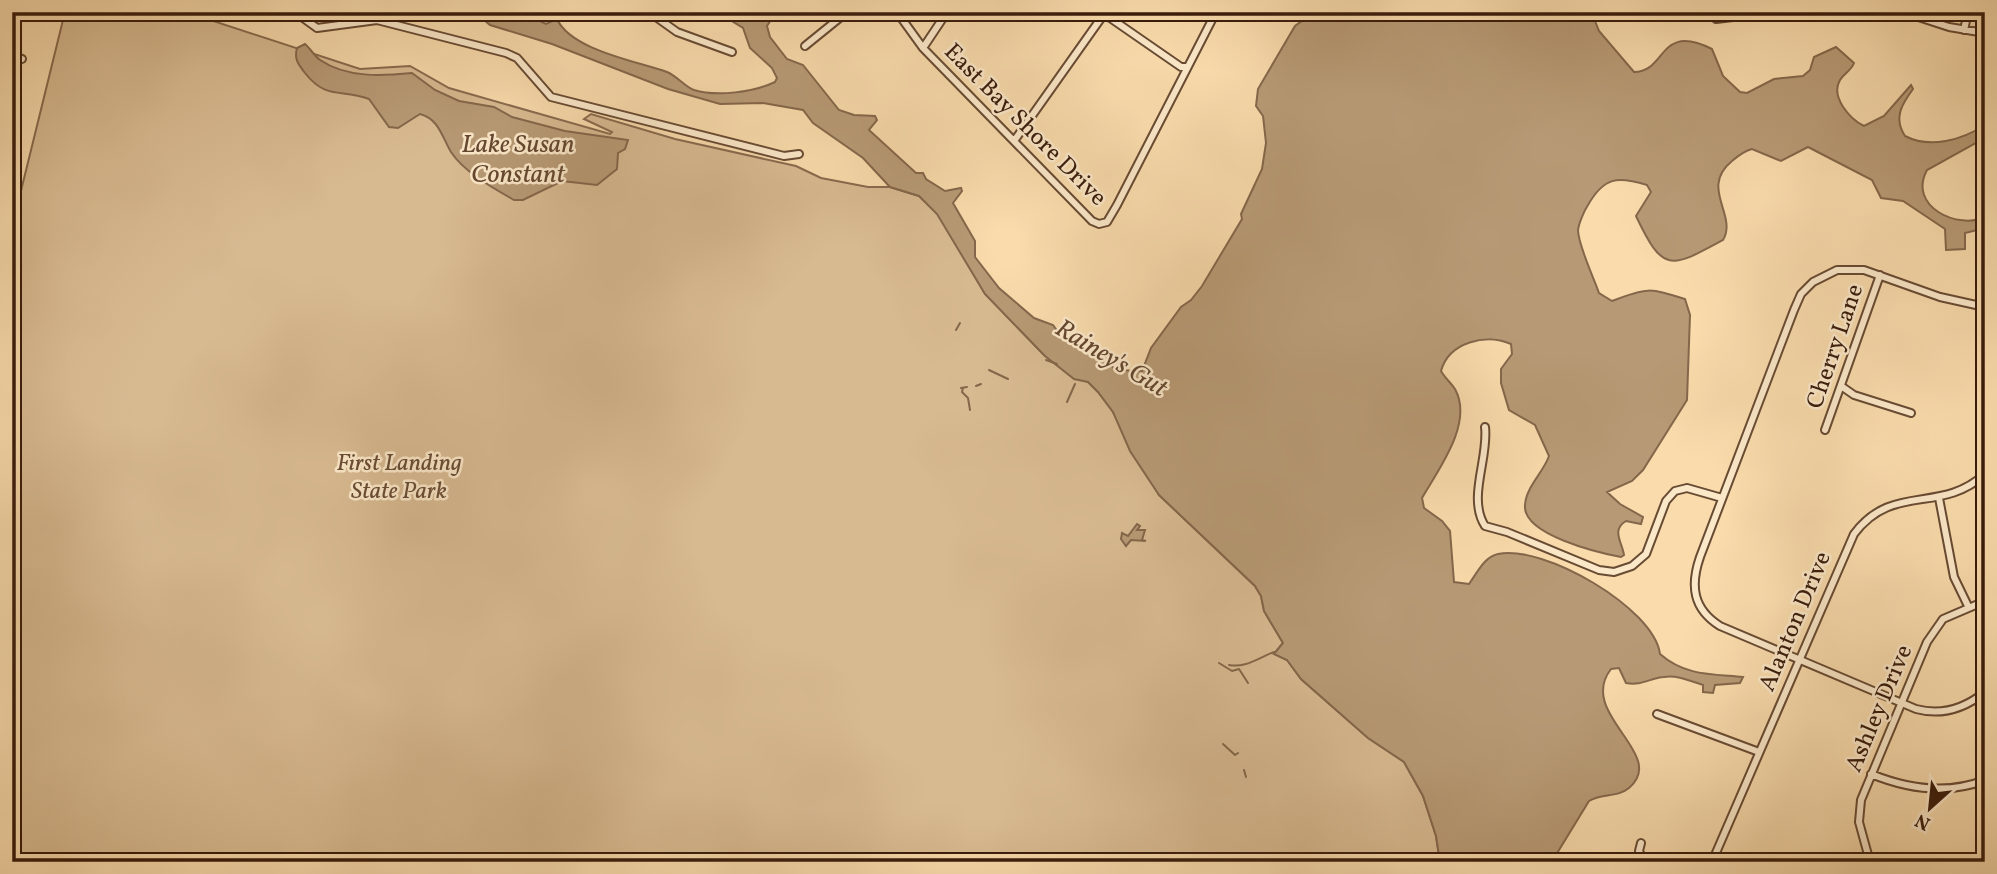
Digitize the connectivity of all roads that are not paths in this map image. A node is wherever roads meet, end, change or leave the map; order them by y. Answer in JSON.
{"nodes":[{"id":1,"x":295,"y":12,"type":"edge"},
{"id":2,"x":649,"y":12,"type":"edge"},
{"id":3,"x":847,"y":12,"type":"edge"},
{"id":4,"x":897,"y":12,"type":"edge"},
{"id":5,"x":947,"y":12,"type":"edge"},
{"id":6,"x":1216,"y":12,"type":"edge"},
{"id":7,"x":1775,"y":12,"type":"edge"},
{"id":8,"x":1903,"y":12,"type":"edge"},
{"id":9,"x":1968,"y":12,"type":"edge"},
{"id":10,"x":1103,"y":13,"type":"edge"},
{"id":11,"x":1716,"y":19,"type":"dead end"},
{"id":12,"x":1964,"y":30,"type":"junction"},
{"id":13,"x":1985,"y":33,"type":"edge"},
{"id":14,"x":805,"y":46,"type":"dead end"},
{"id":15,"x":923,"y":48,"type":"junction"},
{"id":16,"x":732,"y":52,"type":"dead end"},
{"id":17,"x":12,"y":55,"type":"edge"},
{"id":18,"x":22,"y":59,"type":"dead end"},
{"id":19,"x":1186,"y":67,"type":"junction"},
{"id":20,"x":1014,"y":141,"type":"junction"},
{"id":21,"x":799,"y":154,"type":"dead end"},
{"id":22,"x":1880,"y":275,"type":"junction"},
{"id":23,"x":1985,"y":307,"type":"edge"},
{"id":24,"x":1841,"y":386,"type":"junction"},
{"id":25,"x":1911,"y":413,"type":"dead end"},
{"id":26,"x":1485,"y":427,"type":"dead end"},
{"id":27,"x":1825,"y":430,"type":"dead end"},
{"id":28,"x":1985,"y":474,"type":"edge"},
{"id":29,"x":1722,"y":498,"type":"junction"},
{"id":30,"x":1939,"y":498,"type":"junction"},
{"id":31,"x":1985,"y":601,"type":"edge"},
{"id":32,"x":1968,"y":606,"type":"junction"},
{"id":33,"x":1798,"y":660,"type":"junction"},
{"id":34,"x":1985,"y":692,"type":"edge"},
{"id":35,"x":1901,"y":703,"type":"junction"},
{"id":36,"x":1657,"y":714,"type":"dead end"},
{"id":37,"x":1759,"y":751,"type":"junction"},
{"id":38,"x":1871,"y":774,"type":"junction"},
{"id":39,"x":1985,"y":780,"type":"edge"},
{"id":40,"x":1641,"y":844,"type":"dead end"},
{"id":41,"x":1644,"y":862,"type":"edge"},
{"id":42,"x":1712,"y":862,"type":"edge"},
{"id":43,"x":1870,"y":862,"type":"edge"}],
"edges":[{"from":1,"to":21,"type":"street"},
{"from":2,"to":16,"type":"street"},
{"from":3,"to":14,"type":"street"},
{"from":4,"to":15,"type":"street","name":"East Bay Shore Drive"},
{"from":5,"to":15,"type":"street"},
{"from":6,"to":19,"type":"street"},
{"from":7,"to":11,"type":"street"},
{"from":8,"to":12,"type":"street"},
{"from":9,"to":12,"type":"street"},
{"from":10,"to":19,"type":"street"},
{"from":10,"to":20,"type":"street"},
{"from":12,"to":13,"type":"street"},
{"from":15,"to":20,"type":"street","name":"East Bay Shore Drive"},
{"from":17,"to":18,"type":"street"},
{"from":19,"to":20,"type":"street","name":"East Bay Shore Drive"},
{"from":22,"to":23,"type":"street"},
{"from":22,"to":24,"type":"street","name":"Cherry Lane"},
{"from":22,"to":29,"type":"street"},
{"from":24,"to":25,"type":"street"},
{"from":24,"to":27,"type":"street","name":"Cherry Lane"},
{"from":26,"to":29,"type":"street"},
{"from":28,"to":30,"type":"street","name":"Alanton Drive"},
{"from":29,"to":33,"type":"street"},
{"from":30,"to":32,"type":"street"},
{"from":30,"to":33,"type":"street","name":"Alanton Drive"},
{"from":31,"to":32,"type":"street","name":"Ashley Drive"},
{"from":32,"to":35,"type":"street","name":"Ashley Drive"},
{"from":33,"to":35,"type":"street"},
{"from":33,"to":37,"type":"street","name":"Alanton Drive"},
{"from":34,"to":35,"type":"street"},
{"from":35,"to":38,"type":"street","name":"Ashley Drive"},
{"from":36,"to":37,"type":"street"},
{"from":37,"to":42,"type":"street","name":"Alanton Drive"},
{"from":38,"to":39,"type":"street"},
{"from":38,"to":43,"type":"street","name":"Ashley Drive"},
{"from":40,"to":41,"type":"street"}]}
